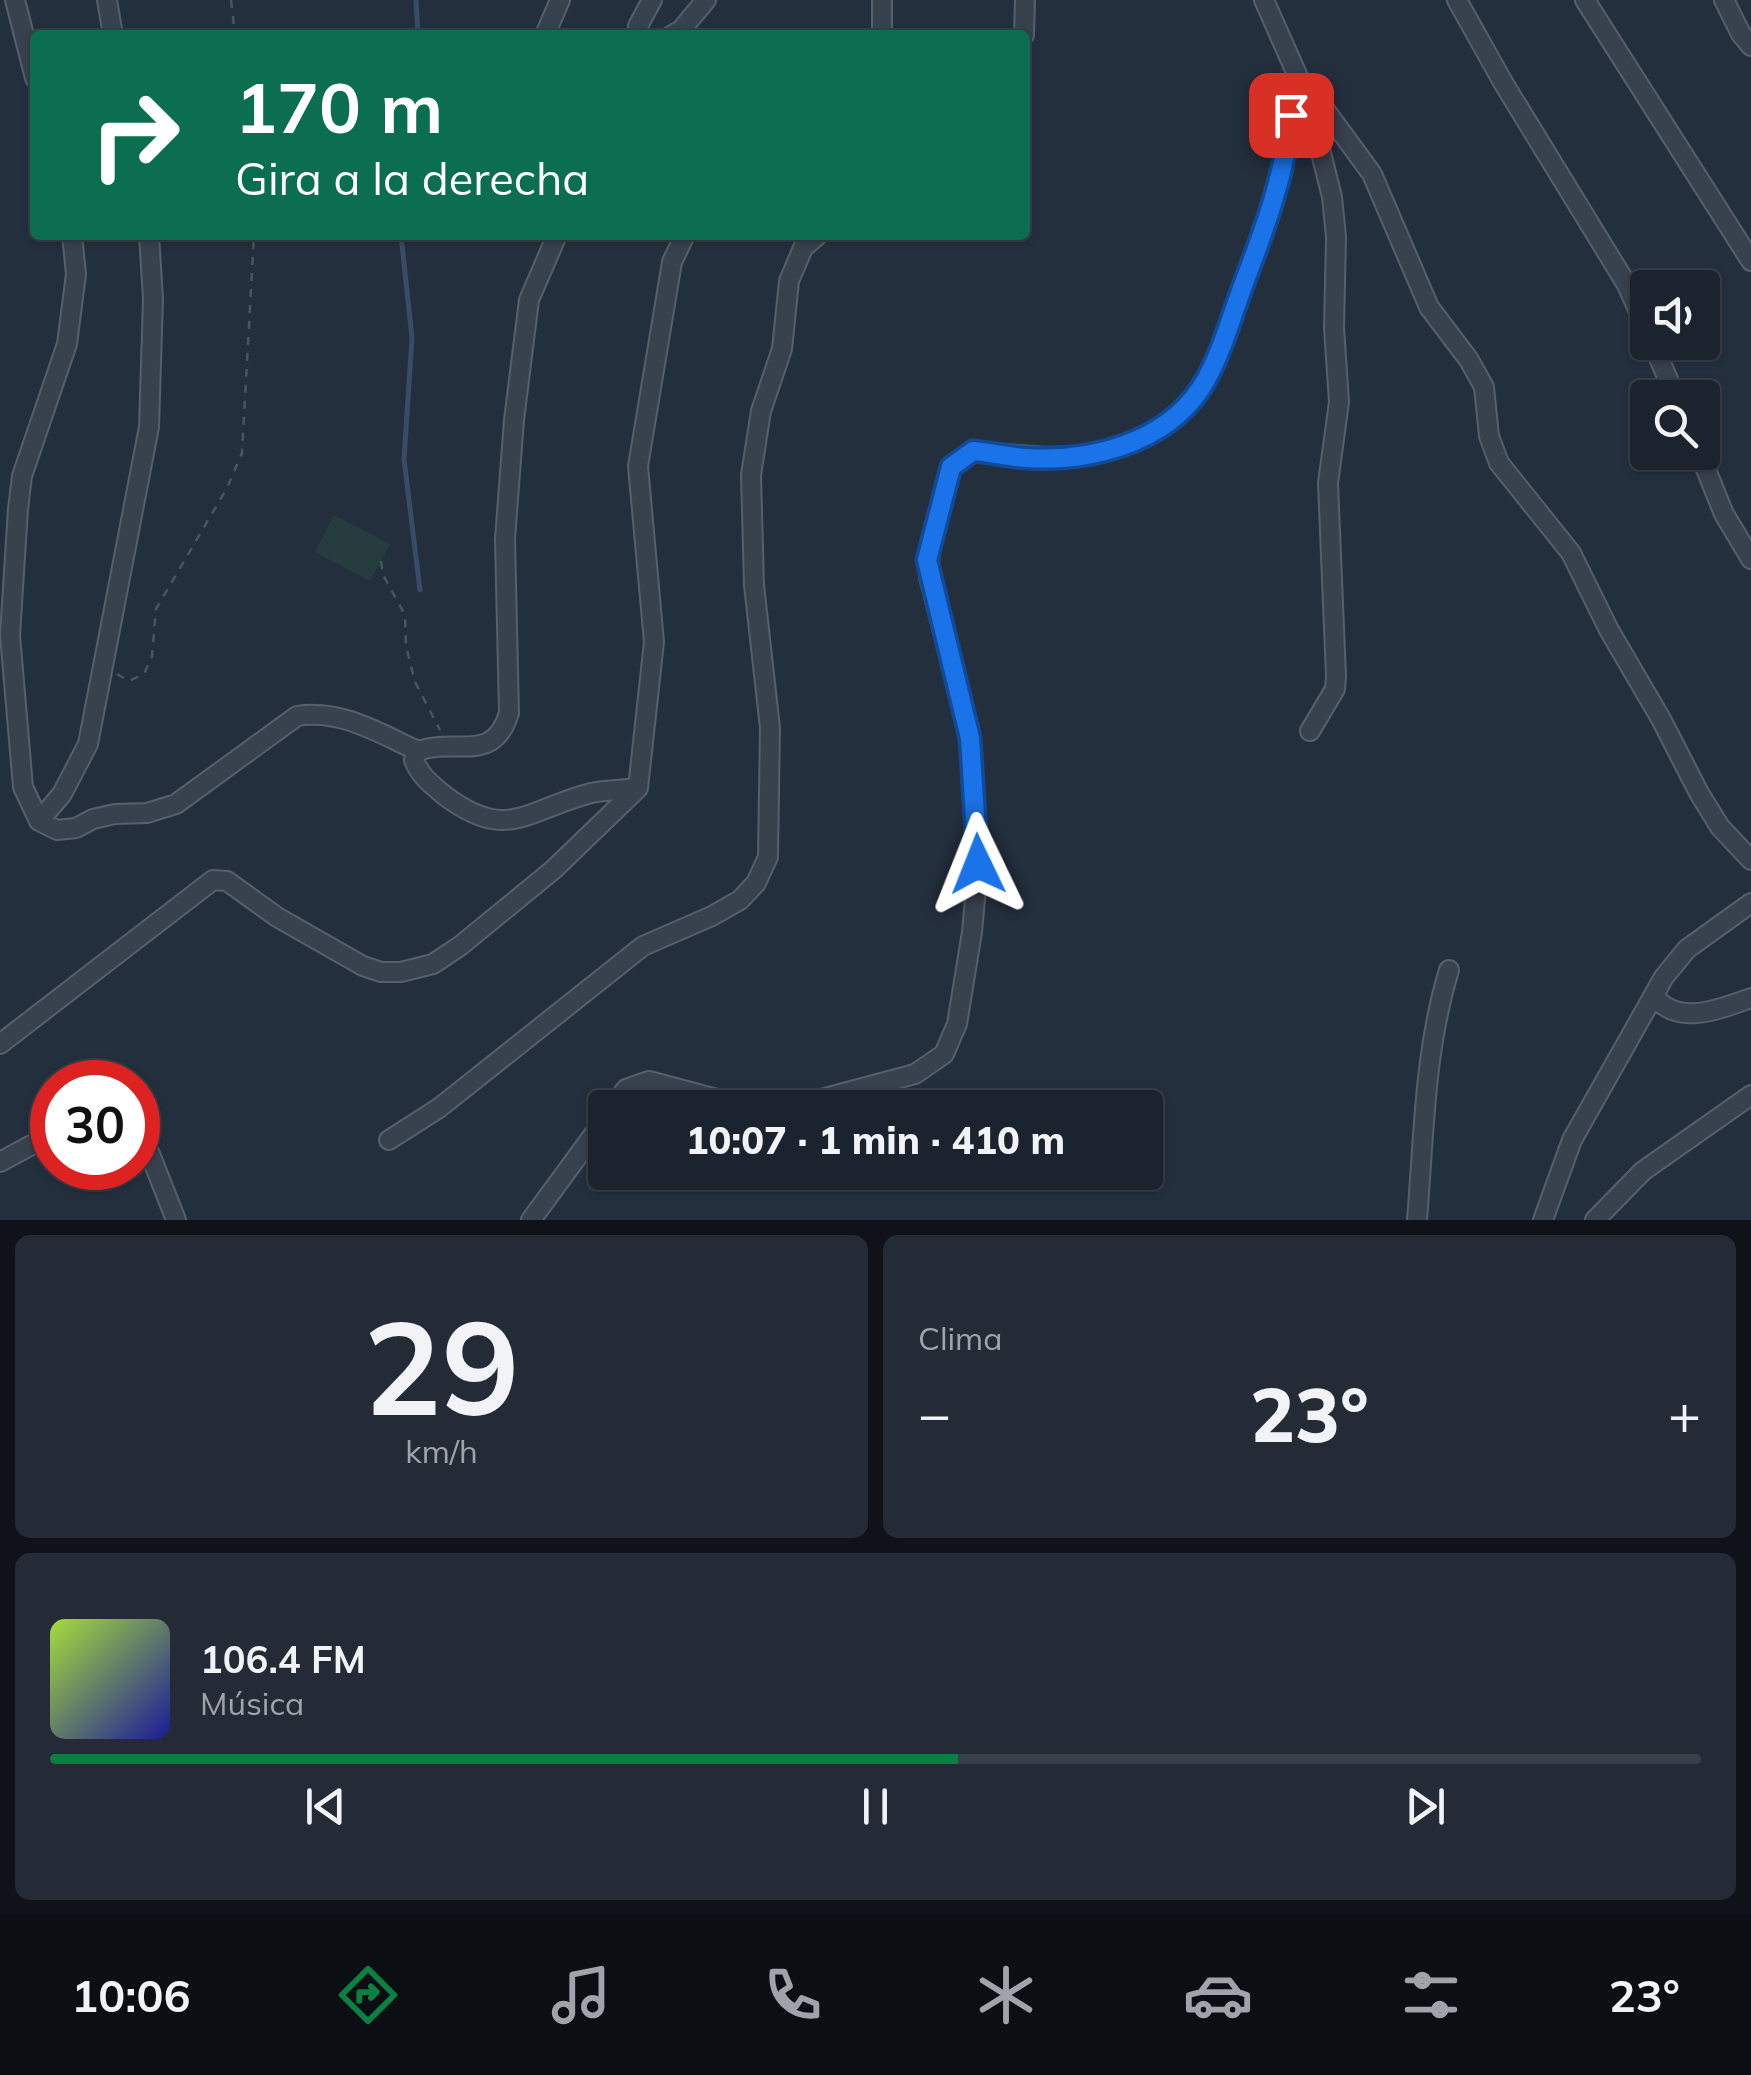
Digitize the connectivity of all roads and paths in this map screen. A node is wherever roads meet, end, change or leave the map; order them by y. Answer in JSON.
{"nodes":[{"id":1,"x":15,"y":0,"type":"edge"},
{"id":2,"x":107,"y":0,"type":"edge"},
{"id":3,"x":230,"y":0,"type":"edge"},
{"id":4,"x":560,"y":0,"type":"edge"},
{"id":5,"x":652,"y":0,"type":"edge"},
{"id":6,"x":706,"y":0,"type":"edge"},
{"id":7,"x":882,"y":0,"type":"edge"},
{"id":8,"x":1024,"y":0,"type":"edge"},
{"id":9,"x":1264,"y":0,"type":"edge"},
{"id":10,"x":1457,"y":0,"type":"edge"},
{"id":11,"x":1585,"y":0,"type":"edge"},
{"id":12,"x":1724,"y":0,"type":"edge"},
{"id":13,"x":112,"y":30,"type":"edge"},
{"id":14,"x":234,"y":30,"type":"edge"},
{"id":15,"x":548,"y":30,"type":"edge"},
{"id":16,"x":638,"y":30,"type":"edge"},
{"id":17,"x":681,"y":30,"type":"edge"},
{"id":18,"x":882,"y":30,"type":"edge"},
{"id":19,"x":1024,"y":30,"type":"edge"},
{"id":20,"x":1751,"y":46,"type":"edge"},
{"id":21,"x":30,"y":58,"type":"edge"},
{"id":22,"x":1307,"y":97,"type":"junction"},
{"id":23,"x":73,"y":240,"type":"edge"},
{"id":24,"x":149,"y":240,"type":"edge"},
{"id":25,"x":254,"y":240,"type":"edge"},
{"id":26,"x":555,"y":240,"type":"edge"},
{"id":27,"x":683,"y":240,"type":"edge"},
{"id":28,"x":812,"y":240,"type":"edge"},
{"id":29,"x":1751,"y":261,"type":"edge"},
{"id":30,"x":1630,"y":291,"type":"edge"},
{"id":31,"x":1706,"y":470,"type":"edge"},
{"id":32,"x":1751,"y":559,"type":"edge"},
{"id":33,"x":381,"y":561,"type":"dead end"},
{"id":34,"x":104,"y":658,"type":"junction"},
{"id":35,"x":1310,"y":731,"type":"dead end"},
{"id":36,"x":440,"y":747,"type":"junction"},
{"id":37,"x":418,"y":751,"type":"junction"},
{"id":38,"x":638,"y":788,"type":"junction"},
{"id":39,"x":39,"y":821,"type":"junction"},
{"id":40,"x":1751,"y":860,"type":"edge"},
{"id":41,"x":1751,"y":903,"type":"edge"},
{"id":42,"x":1449,"y":970,"type":"dead end"},
{"id":43,"x":1654,"y":996,"type":"junction"},
{"id":44,"x":1751,"y":998,"type":"edge"},
{"id":45,"x":0,"y":1044,"type":"edge"},
{"id":46,"x":625,"y":1090,"type":"edge"},
{"id":47,"x":683,"y":1090,"type":"edge"},
{"id":48,"x":855,"y":1090,"type":"edge"},
{"id":49,"x":1751,"y":1094,"type":"edge"},
{"id":50,"x":389,"y":1140,"type":"dead end"},
{"id":51,"x":588,"y":1142,"type":"edge"},
{"id":52,"x":30,"y":1146,"type":"edge"},
{"id":53,"x":0,"y":1162,"type":"edge"},
{"id":54,"x":160,"y":1179,"type":"edge"},
{"id":55,"x":176,"y":1220,"type":"edge"},
{"id":56,"x":530,"y":1220,"type":"edge"},
{"id":57,"x":1418,"y":1220,"type":"edge"},
{"id":58,"x":1543,"y":1220,"type":"edge"},
{"id":59,"x":1595,"y":1220,"type":"edge"}],
"edges":[{"from":1,"to":21,"type":"street"},
{"from":2,"to":13,"type":"street"},
{"from":3,"to":14,"type":"path"},
{"from":4,"to":15,"type":"street"},
{"from":5,"to":16,"type":"street"},
{"from":6,"to":17,"type":"street"},
{"from":7,"to":18,"type":"street"},
{"from":8,"to":19,"type":"street"},
{"from":9,"to":22,"type":"street"},
{"from":10,"to":30,"type":"street"},
{"from":11,"to":29,"type":"street"},
{"from":12,"to":20,"type":"street"},
{"from":22,"to":35,"type":"street"},
{"from":22,"to":40,"type":"street"},
{"from":22,"to":48,"type":"street"},
{"from":23,"to":39,"type":"street"},
{"from":24,"to":34,"type":"street"},
{"from":25,"to":34,"type":"path"},
{"from":26,"to":36,"type":"street"},
{"from":27,"to":38,"type":"street"},
{"from":28,"to":50,"type":"street"},
{"from":31,"to":32,"type":"street"},
{"from":33,"to":36,"type":"path"},
{"from":34,"to":39,"type":"street"},
{"from":36,"to":37,"type":"street"},
{"from":37,"to":38,"type":"street"},
{"from":37,"to":39,"type":"street"},
{"from":38,"to":45,"type":"street"},
{"from":41,"to":43,"type":"street"},
{"from":42,"to":57,"type":"street"},
{"from":43,"to":44,"type":"street"},
{"from":43,"to":58,"type":"street"},
{"from":46,"to":47,"type":"street"},
{"from":49,"to":59,"type":"street"},
{"from":51,"to":56,"type":"street"},
{"from":52,"to":53,"type":"street"},
{"from":54,"to":55,"type":"street"}]}
